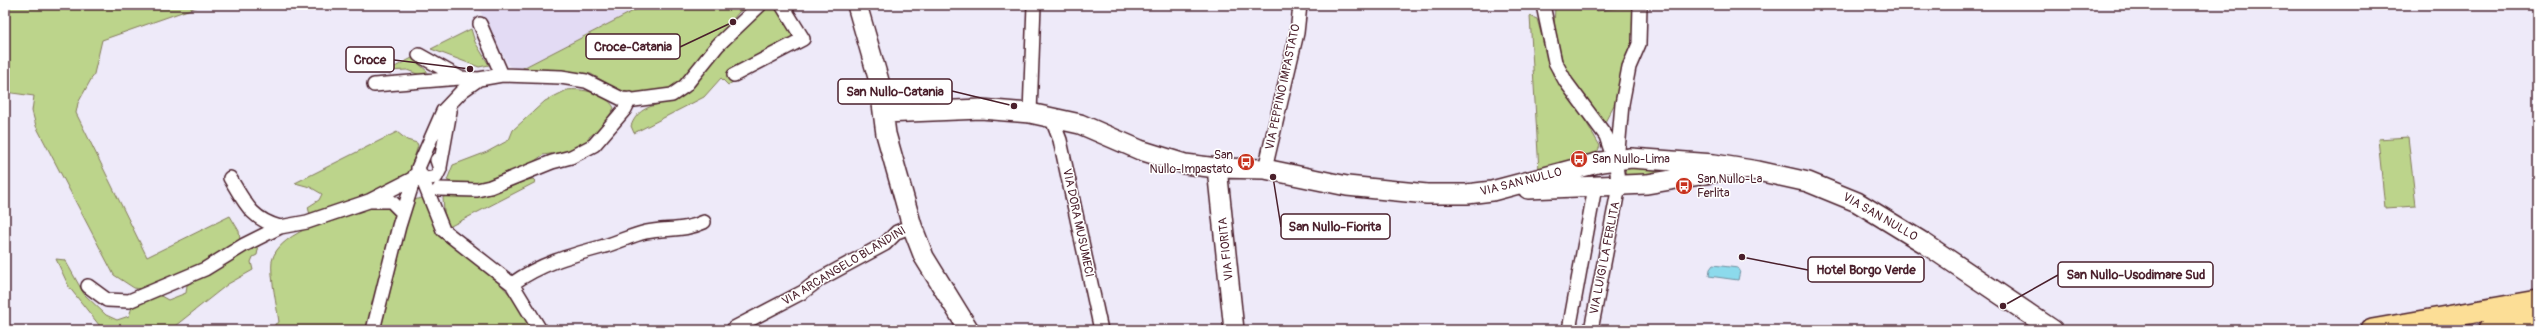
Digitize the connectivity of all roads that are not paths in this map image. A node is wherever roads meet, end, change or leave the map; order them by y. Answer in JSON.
{"nodes":[{"id":1,"x":760,"y":5,"type":"edge"},
{"id":2,"x":782,"y":5,"type":"edge"},
{"id":3,"x":857,"y":5,"type":"edge"},
{"id":4,"x":1034,"y":5,"type":"edge"},
{"id":5,"x":1300,"y":5,"type":"edge"},
{"id":6,"x":1543,"y":5,"type":"edge"},
{"id":7,"x":1640,"y":5,"type":"edge"},
{"id":8,"x":480,"y":24,"type":"dead end"},
{"id":9,"x":419,"y":55,"type":"dead end"},
{"id":10,"x":502,"y":75,"type":"junction"},
{"id":11,"x":734,"y":75,"type":"dead end"},
{"id":12,"x":460,"y":78,"type":"junction"},
{"id":13,"x":479,"y":79,"type":"junction"},
{"id":14,"x":374,"y":84,"type":"dead end"},
{"id":15,"x":630,"y":99,"type":"junction"},
{"id":16,"x":453,"y":100,"type":"junction"},
{"id":17,"x":884,"y":113,"type":"junction"},
{"id":18,"x":1030,"y":113,"type":"junction"},
{"id":19,"x":1051,"y":117,"type":"junction"},
{"id":20,"x":1614,"y":160,"type":"junction"},
{"id":21,"x":1217,"y":168,"type":"junction"},
{"id":22,"x":1739,"y":168,"type":"junction"},
{"id":23,"x":1265,"y":169,"type":"junction"},
{"id":24,"x":230,"y":178,"type":"dead end"},
{"id":25,"x":425,"y":180,"type":"junction"},
{"id":26,"x":1567,"y":180,"type":"junction"},
{"id":27,"x":1618,"y":186,"type":"junction"},
{"id":28,"x":1594,"y":187,"type":"junction"},
{"id":29,"x":385,"y":200,"type":"junction"},
{"id":30,"x":369,"y":201,"type":"junction"},
{"id":31,"x":403,"y":213,"type":"junction"},
{"id":32,"x":704,"y":222,"type":"dead end"},
{"id":33,"x":912,"y":226,"type":"junction"},
{"id":34,"x":280,"y":227,"type":"junction"},
{"id":35,"x":512,"y":284,"type":"junction"},
{"id":36,"x":88,"y":286,"type":"dead end"},
{"id":37,"x":2538,"y":302,"type":"edge"},
{"id":38,"x":2538,"y":321,"type":"edge"},
{"id":39,"x":734,"y":328,"type":"dead end"},
{"id":40,"x":373,"y":330,"type":"edge"},
{"id":41,"x":540,"y":330,"type":"edge"},
{"id":42,"x":969,"y":330,"type":"edge"},
{"id":43,"x":1101,"y":330,"type":"edge"},
{"id":44,"x":1234,"y":330,"type":"edge"},
{"id":45,"x":1569,"y":330,"type":"edge"},
{"id":46,"x":1591,"y":330,"type":"edge"},
{"id":47,"x":2053,"y":330,"type":"edge"},
{"id":48,"x":2372,"y":330,"type":"edge"},
{"id":49,"x":2489,"y":330,"type":"edge"}],
"edges":[{"from":1,"to":15,"type":"street"},
{"from":2,"to":11,"type":"street"},
{"from":3,"to":17,"type":"main road"},
{"from":4,"to":18,"type":"street"},
{"from":5,"to":23,"type":"street","name":"VIA PEPPINO IMPASTATO"},
{"from":6,"to":20,"type":"street"},
{"from":7,"to":20,"type":"street"},
{"from":8,"to":10,"type":"street"},
{"from":9,"to":12,"type":"street"},
{"from":10,"to":13,"type":"street"},
{"from":10,"to":15,"type":"street"},
{"from":12,"to":13,"type":"street"},
{"from":12,"to":14,"type":"street"},
{"from":13,"to":16,"type":"street"},
{"from":15,"to":25,"type":"street"},
{"from":16,"to":25,"type":"street"},
{"from":16,"to":25,"type":"street"},
{"from":17,"to":18,"type":"main road","name":"VIA SAN NULLO"},
{"from":17,"to":33,"type":"main road"},
{"from":18,"to":19,"type":"main road","name":"VIA SAN NULLO"},
{"from":19,"to":21,"type":"main road","name":"VIA SAN NULLO"},
{"from":19,"to":43,"type":"street","name":"VIA DORA MUSUMECI"},
{"from":20,"to":22,"type":"main road","name":"VIA SAN NULLO"},
{"from":20,"to":26,"type":"main road","name":"VIA SAN NULLO"},
{"from":20,"to":27,"type":"street","name":"VIA LUIGI LA FERLITA"},
{"from":21,"to":23,"type":"main road","name":"VIA SAN NULLO"},
{"from":21,"to":44,"type":"main road","name":"VIA FIORITA"},
{"from":22,"to":27,"type":"main road"},
{"from":22,"to":47,"type":"main road","name":"VIA SAN NULLO"},
{"from":23,"to":26,"type":"main road","name":"VIA SAN NULLO"},
{"from":24,"to":34,"type":"street"},
{"from":25,"to":29,"type":"street"},
{"from":25,"to":30,"type":"street"},
{"from":25,"to":31,"type":"street"},
{"from":25,"to":35,"type":"street"},
{"from":26,"to":28,"type":"main road"},
{"from":27,"to":28,"type":"main road"},
{"from":27,"to":46,"type":"street","name":"VIA LUIGI LA FERLITA"},
{"from":28,"to":45,"type":"street"},
{"from":29,"to":30,"type":"street"},
{"from":29,"to":31,"type":"street"},
{"from":30,"to":34,"type":"street"},
{"from":31,"to":40,"type":"street"},
{"from":32,"to":35,"type":"street"},
{"from":33,"to":39,"type":"street","name":"VIA ARCANGELO BLANDINI"},
{"from":33,"to":42,"type":"main road"},
{"from":34,"to":36,"type":"street"},
{"from":35,"to":41,"type":"street"},
{"from":37,"to":48,"type":"main road"},
{"from":38,"to":49,"type":"main road"}]}
